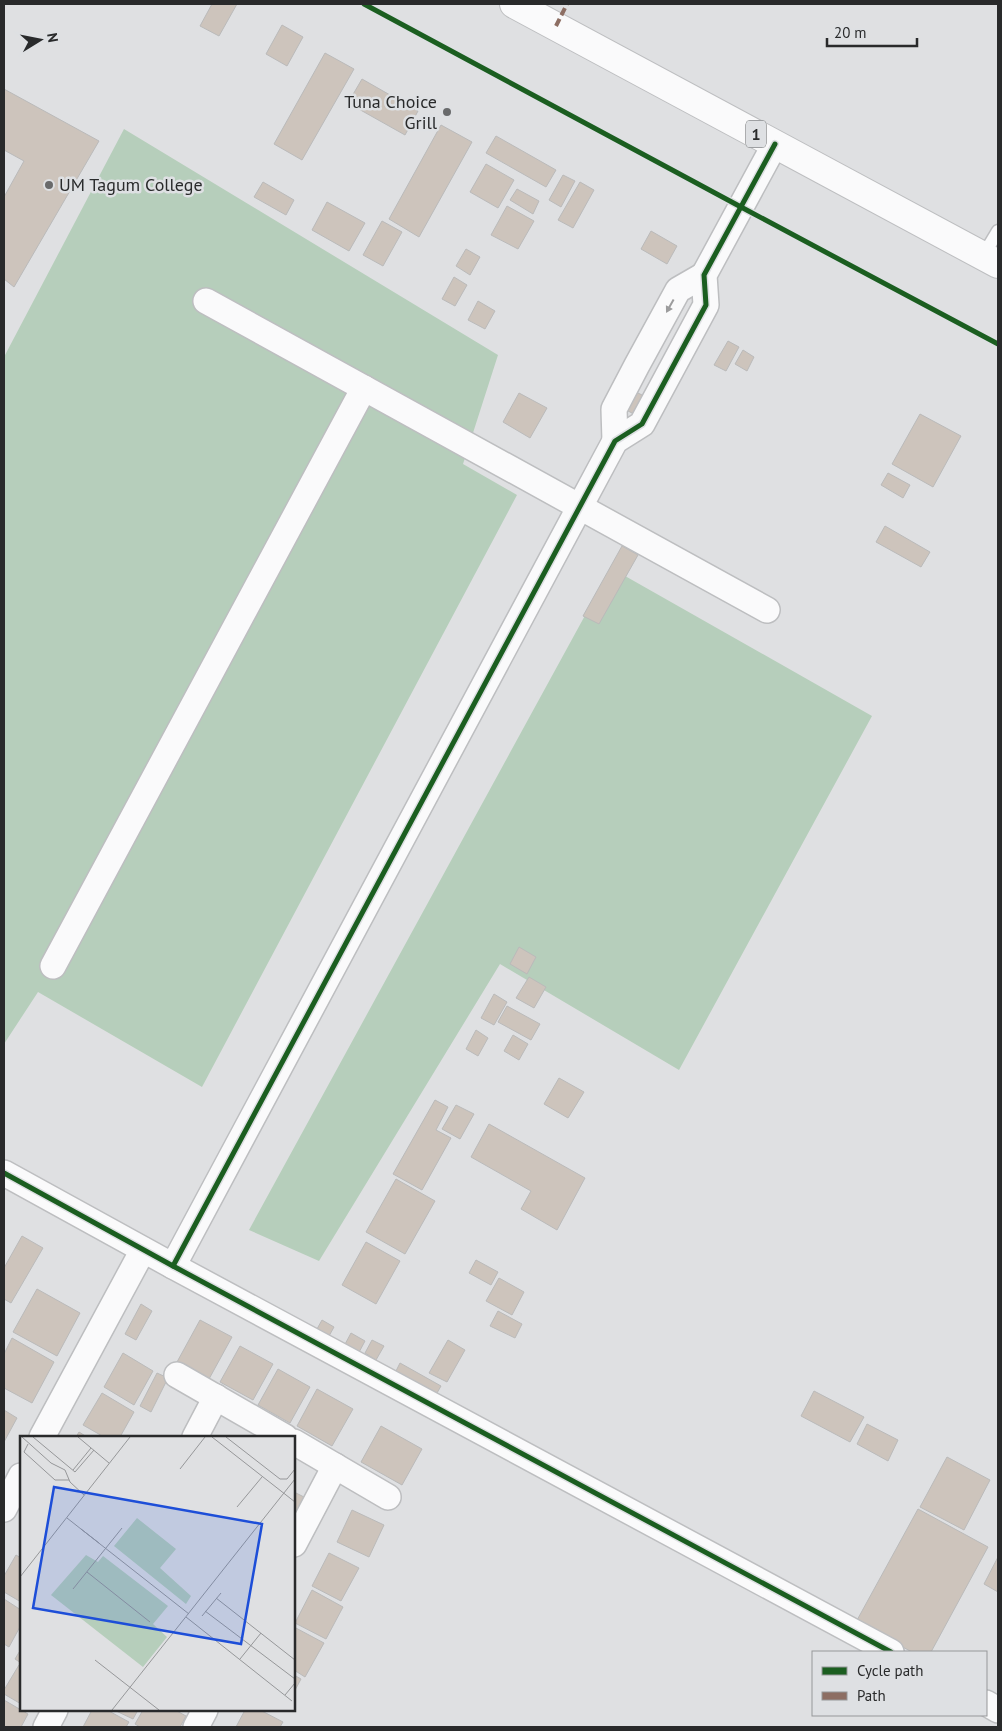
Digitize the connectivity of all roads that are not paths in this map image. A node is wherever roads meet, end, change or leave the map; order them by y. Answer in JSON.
{"nodes":[{"id":1,"x":514,"y":4,"type":"edge"},
{"id":2,"x":775,"y":144,"type":"junction"},
{"id":3,"x":998,"y":231,"type":"edge"},
{"id":4,"x":991,"y":260,"type":"edge"},
{"id":5,"x":704,"y":275,"type":"junction"},
{"id":6,"x":206,"y":302,"type":"dead end"},
{"id":7,"x":638,"y":365,"type":"junction"},
{"id":8,"x":665,"y":380,"type":"junction"},
{"id":9,"x":364,"y":388,"type":"junction"},
{"id":10,"x":615,"y":441,"type":"junction"},
{"id":11,"x":579,"y":506,"type":"junction"},
{"id":12,"x":767,"y":610,"type":"dead end"},
{"id":13,"x":53,"y":966,"type":"dead end"},
{"id":14,"x":4,"y":1173,"type":"edge"},
{"id":15,"x":143,"y":1250,"type":"junction"},
{"id":16,"x":173,"y":1266,"type":"junction"},
{"id":17,"x":177,"y":1375,"type":"dead end"},
{"id":18,"x":216,"y":1397,"type":"junction"},
{"id":19,"x":43,"y":1436,"type":"edge"},
{"id":20,"x":196,"y":1436,"type":"edge"},
{"id":21,"x":283,"y":1436,"type":"edge"},
{"id":22,"x":295,"y":1443,"type":"edge"},
{"id":23,"x":335,"y":1466,"type":"junction"},
{"id":24,"x":20,"y":1478,"type":"edge"},
{"id":25,"x":388,"y":1497,"type":"dead end"},
{"id":26,"x":4,"y":1508,"type":"edge"},
{"id":27,"x":295,"y":1542,"type":"edge"},
{"id":28,"x":889,"y":1651,"type":"edge"},
{"id":29,"x":987,"y":1704,"type":"edge"},
{"id":30,"x":998,"y":1710,"type":"edge"},
{"id":31,"x":54,"y":1711,"type":"edge"},
{"id":32,"x":205,"y":1711,"type":"edge"},
{"id":33,"x":46,"y":1727,"type":"edge"},
{"id":34,"x":196,"y":1727,"type":"edge"}],
"edges":[{"from":1,"to":2,"type":"highway","number":"1"},
{"from":2,"to":4,"type":"highway","number":"1"},
{"from":2,"to":5,"type":"street"},
{"from":3,"to":4,"type":"lane"},
{"from":5,"to":7,"type":"street","one_way":true},
{"from":5,"to":8,"type":"street"},
{"from":6,"to":9,"type":"street"},
{"from":7,"to":8,"type":"street"},
{"from":7,"to":10,"type":"street"},
{"from":8,"to":10,"type":"street"},
{"from":9,"to":11,"type":"street"},
{"from":9,"to":13,"type":"street"},
{"from":10,"to":11,"type":"street"},
{"from":11,"to":12,"type":"street"},
{"from":11,"to":16,"type":"street"},
{"from":14,"to":15,"type":"street"},
{"from":15,"to":16,"type":"street"},
{"from":15,"to":19,"type":"street"},
{"from":16,"to":28,"type":"street"},
{"from":17,"to":18,"type":"street"},
{"from":18,"to":20,"type":"street"},
{"from":18,"to":21,"type":"street"},
{"from":22,"to":23,"type":"street"},
{"from":23,"to":25,"type":"street"},
{"from":23,"to":27,"type":"street"},
{"from":24,"to":26,"type":"street"},
{"from":29,"to":30,"type":"street"},
{"from":31,"to":33,"type":"street"},
{"from":32,"to":34,"type":"street"}]}
